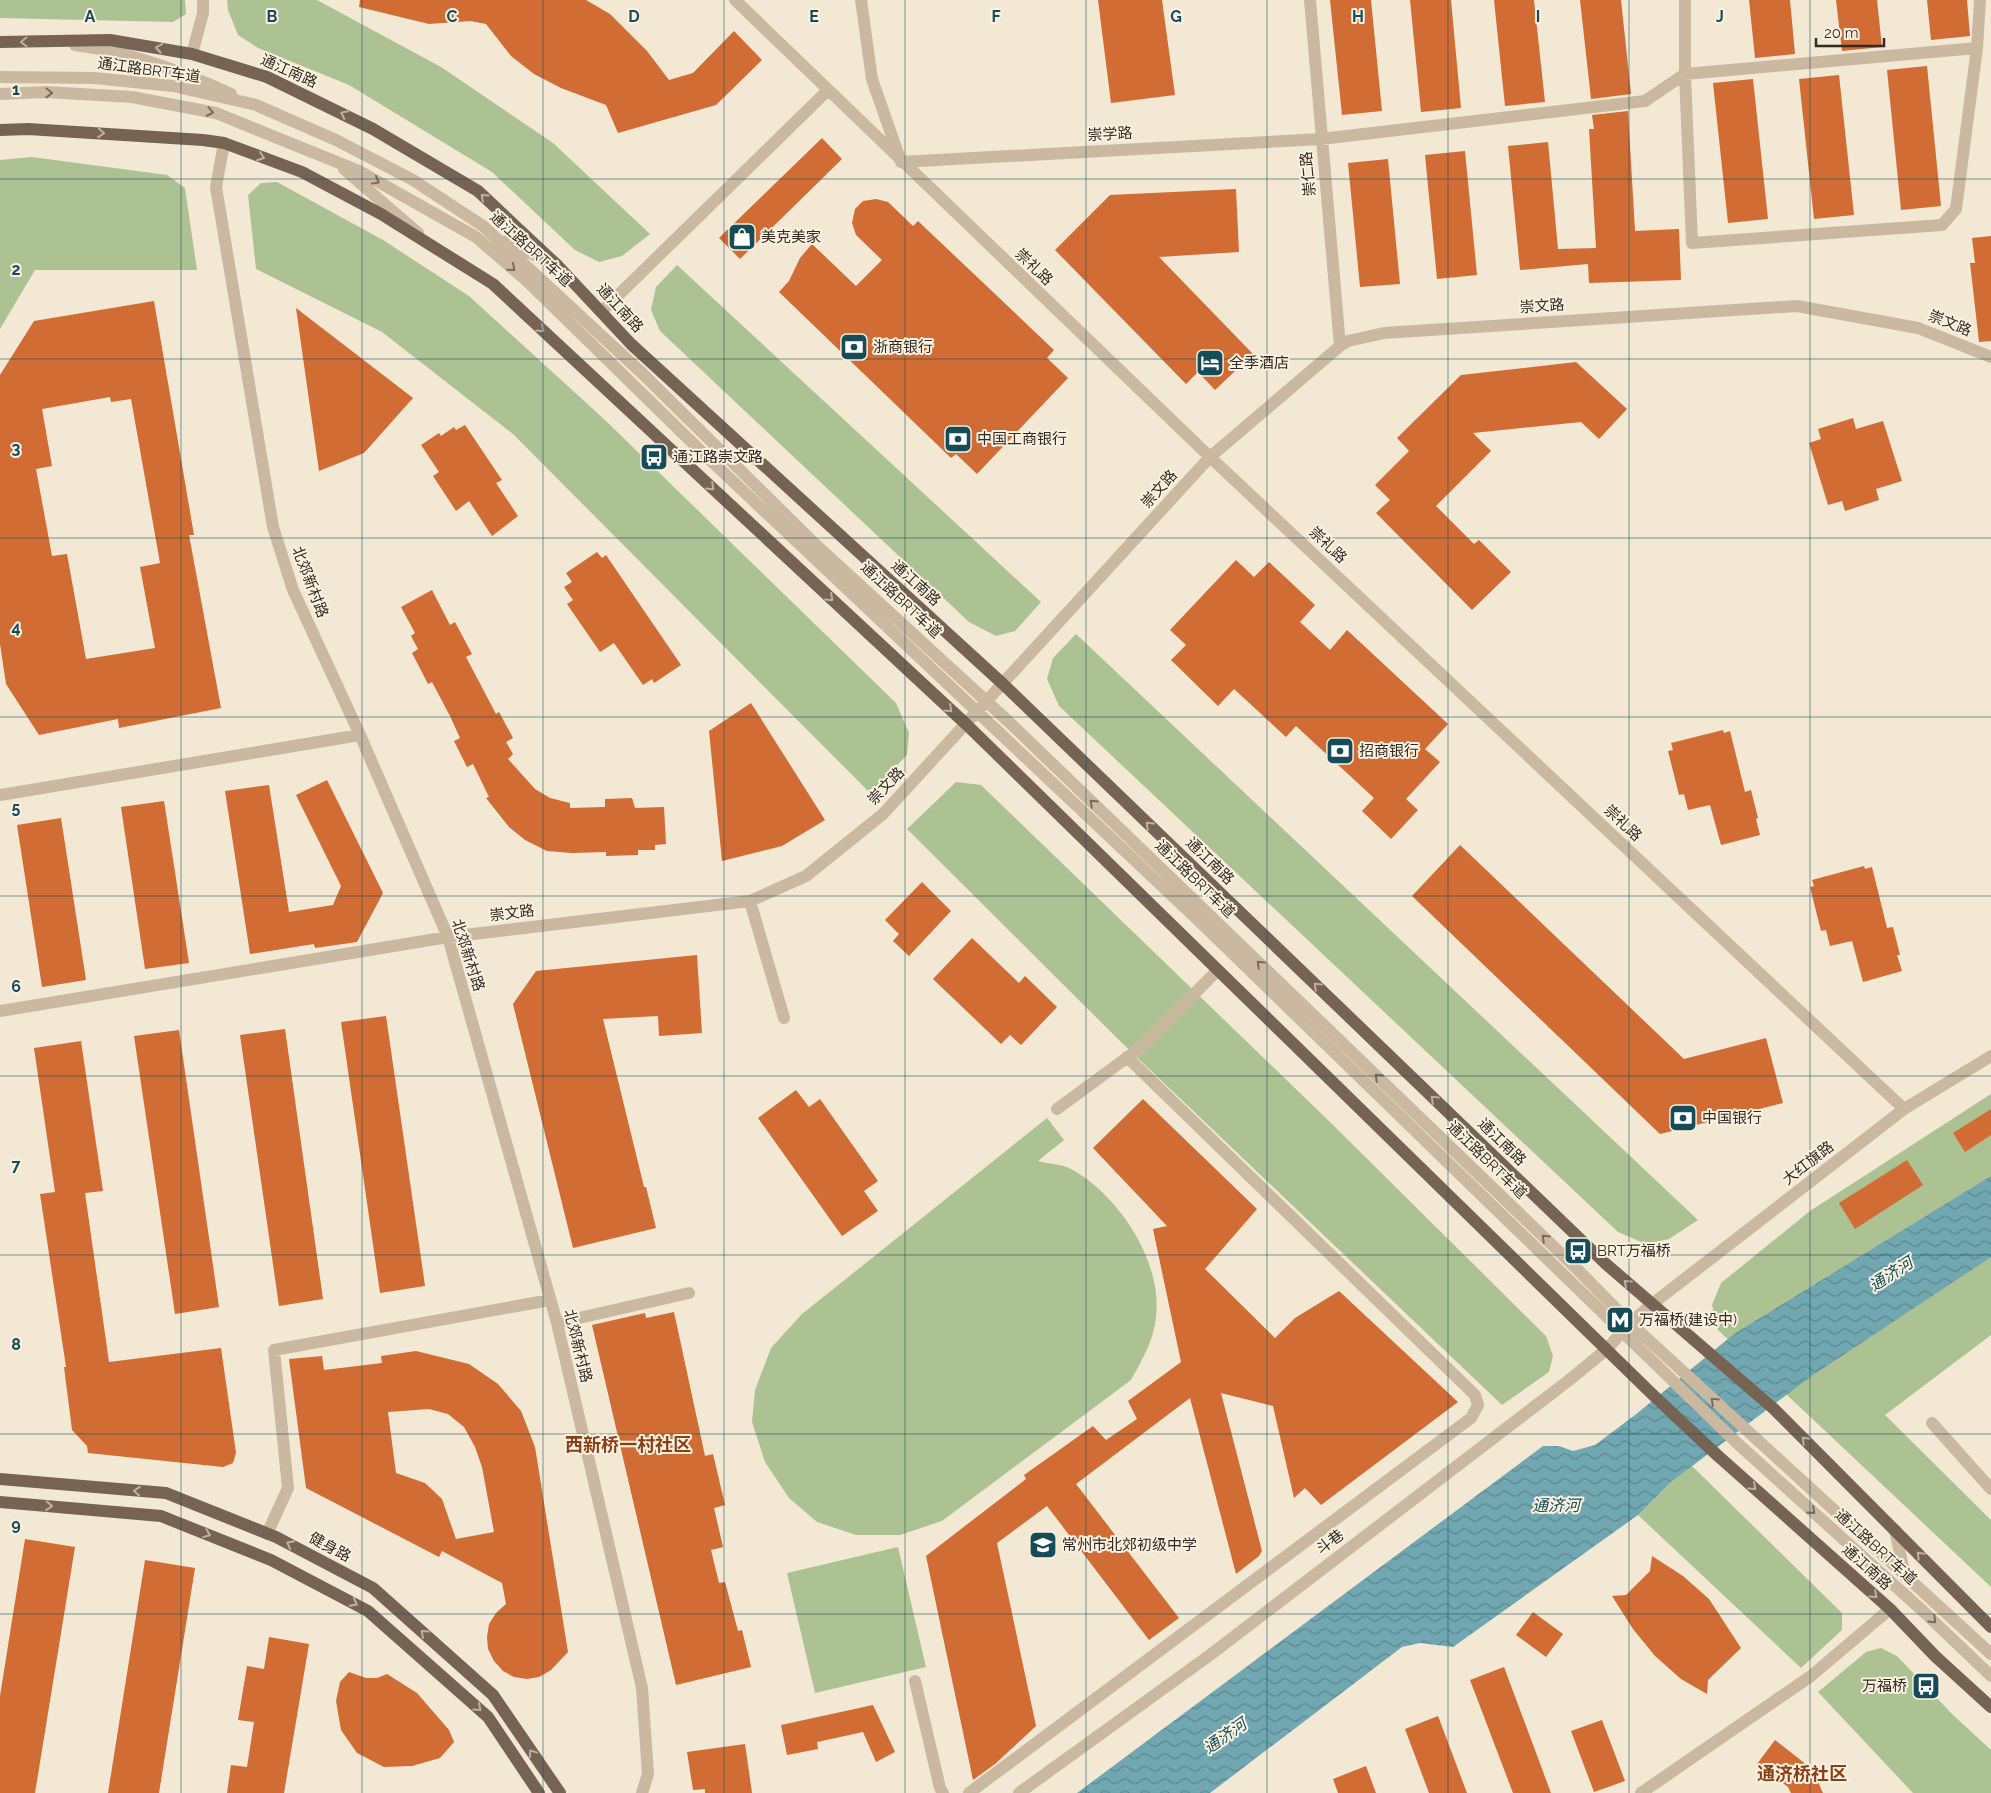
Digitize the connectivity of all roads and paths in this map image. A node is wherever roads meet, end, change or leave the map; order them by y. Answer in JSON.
{"nodes":[{"id":1,"x":203,"y":0,"type":"edge"},
{"id":2,"x":735,"y":0,"type":"edge"},
{"id":3,"x":861,"y":0,"type":"edge"},
{"id":4,"x":1310,"y":0,"type":"edge"},
{"id":5,"x":1685,"y":0,"type":"edge"},
{"id":6,"x":1980,"y":0,"type":"edge"},
{"id":7,"x":47,"y":41,"type":"junction"},
{"id":8,"x":0,"y":42,"type":"edge"},
{"id":9,"x":1977,"y":48,"type":"junction"},
{"id":10,"x":192,"y":54,"type":"junction"},
{"id":11,"x":1685,"y":74,"type":"junction"},
{"id":12,"x":0,"y":77,"type":"edge"},
{"id":13,"x":828,"y":90,"type":"junction"},
{"id":14,"x":0,"y":94,"type":"edge"},
{"id":15,"x":256,"y":105,"type":"junction"},
{"id":16,"x":0,"y":130,"type":"edge"},
{"id":17,"x":1321,"y":139,"type":"junction"},
{"id":18,"x":224,"y":143,"type":"junction"},
{"id":19,"x":334,"y":161,"type":"junction"},
{"id":20,"x":901,"y":162,"type":"junction"},
{"id":21,"x":492,"y":234,"type":"junction"},
{"id":22,"x":437,"y":249,"type":"junction"},
{"id":23,"x":558,"y":266,"type":"junction"},
{"id":24,"x":601,"y":312,"type":"junction"},
{"id":25,"x":1340,"y":346,"type":"junction"},
{"id":26,"x":1991,"y":357,"type":"edge"},
{"id":27,"x":1210,"y":457,"type":"junction"},
{"id":28,"x":1003,"y":684,"type":"junction"},
{"id":29,"x":987,"y":702,"type":"junction"},
{"id":30,"x":977,"y":713,"type":"junction"},
{"id":31,"x":966,"y":725,"type":"junction"},
{"id":32,"x":360,"y":735,"type":"junction"},
{"id":33,"x":0,"y":795,"type":"edge"},
{"id":34,"x":750,"y":901,"type":"junction"},
{"id":35,"x":448,"y":937,"type":"junction"},
{"id":36,"x":1217,"y":971,"type":"junction"},
{"id":37,"x":0,"y":1012,"type":"edge"},
{"id":38,"x":784,"y":1018,"type":"dead end"},
{"id":39,"x":1991,"y":1056,"type":"edge"},
{"id":40,"x":1127,"y":1057,"type":"junction"},
{"id":41,"x":1057,"y":1109,"type":"dead end"},
{"id":42,"x":1904,"y":1109,"type":"junction"},
{"id":43,"x":689,"y":1293,"type":"dead end"},
{"id":44,"x":550,"y":1300,"type":"junction"},
{"id":45,"x":1651,"y":1305,"type":"junction"},
{"id":46,"x":558,"y":1323,"type":"junction"},
{"id":47,"x":1626,"y":1327,"type":"junction"},
{"id":48,"x":1607,"y":1349,"type":"junction"},
{"id":49,"x":1663,"y":1363,"type":"junction"},
{"id":50,"x":1932,"y":1423,"type":"dead end"},
{"id":51,"x":0,"y":1480,"type":"edge"},
{"id":52,"x":1991,"y":1488,"type":"edge"},
{"id":53,"x":0,"y":1502,"type":"edge"},
{"id":54,"x":1895,"y":1530,"type":"junction"},
{"id":55,"x":267,"y":1534,"type":"junction"},
{"id":56,"x":1905,"y":1576,"type":"junction"},
{"id":57,"x":1890,"y":1610,"type":"junction"},
{"id":58,"x":1991,"y":1627,"type":"edge"},
{"id":59,"x":1991,"y":1654,"type":"edge"},
{"id":60,"x":1991,"y":1676,"type":"edge"},
{"id":61,"x":914,"y":1681,"type":"dead end"},
{"id":62,"x":1991,"y":1707,"type":"edge"},
{"id":63,"x":538,"y":1793,"type":"edge"},
{"id":64,"x":560,"y":1793,"type":"edge"},
{"id":65,"x":642,"y":1793,"type":"edge"},
{"id":66,"x":943,"y":1793,"type":"edge"},
{"id":67,"x":968,"y":1793,"type":"edge"},
{"id":68,"x":1019,"y":1793,"type":"edge"},
{"id":69,"x":1641,"y":1793,"type":"edge"}],
"edges":[{"from":1,"to":10,"type":"street"},
{"from":2,"to":13,"type":"street","name":"崇礼路"},
{"from":3,"to":20,"type":"street"},
{"from":4,"to":17,"type":"street","name":"崇仁路"},
{"from":5,"to":11,"type":"street"},
{"from":6,"to":9,"type":"street"},
{"from":7,"to":8,"type":"main road","name":"通江南路","one_way":true},
{"from":10,"to":7,"type":"main road","name":"通江南路","one_way":true},
{"from":7,"to":15,"type":"street"},
{"from":9,"to":11,"type":"street"},
{"from":9,"to":11,"type":"street"},
{"from":23,"to":10,"type":"main road","name":"通江南路","one_way":true},
{"from":11,"to":17,"type":"street","name":"崇学路"},
{"from":12,"to":15,"type":"street","name":"通江路BRT车道"},
{"from":13,"to":20,"type":"street","name":"崇礼路"},
{"from":13,"to":24,"type":"street"},
{"from":14,"to":19,"type":"street","name":"通江路BRT车道","one_way":true},
{"from":15,"to":21,"type":"street","name":"通江路BRT车道"},
{"from":16,"to":18,"type":"main road","one_way":true},
{"from":17,"to":20,"type":"street","name":"崇学路"},
{"from":17,"to":25,"type":"street","name":"崇仁路"},
{"from":18,"to":22,"type":"main road","one_way":true},
{"from":18,"to":32,"type":"street","name":"北郊新村路"},
{"from":19,"to":22,"type":"street"},
{"from":19,"to":30,"type":"street","name":"通江路BRT车道","one_way":true},
{"from":20,"to":27,"type":"street","name":"崇礼路"},
{"from":21,"to":23,"type":"street"},
{"from":21,"to":29,"type":"street","name":"通江路BRT车道"},
{"from":22,"to":31,"type":"main road","one_way":true},
{"from":23,"to":24,"type":"main road","name":"通江南路"},
{"from":24,"to":28,"type":"main road","name":"通江南路"},
{"from":25,"to":26,"type":"street","name":"崇文路"},
{"from":25,"to":27,"type":"street","name":"崇文路"},
{"from":27,"to":28,"type":"street","name":"崇文路"},
{"from":27,"to":42,"type":"street","name":"崇礼路"},
{"from":28,"to":29,"type":"street","name":"崇文路"},
{"from":45,"to":28,"type":"main road","name":"通江南路","one_way":true},
{"from":29,"to":30,"type":"street","name":"崇文路"},
{"from":47,"to":29,"type":"street","name":"通江路BRT车道","one_way":true},
{"from":30,"to":31,"type":"street","name":"崇文路"},
{"from":30,"to":47,"type":"street","name":"通江路BRT车道"},
{"from":31,"to":34,"type":"street","name":"崇文路"},
{"from":31,"to":36,"type":"main road"},
{"from":32,"to":33,"type":"street"},
{"from":32,"to":35,"type":"street","name":"北郊新村路"},
{"from":34,"to":35,"type":"street","name":"崇文路"},
{"from":34,"to":38,"type":"street"},
{"from":35,"to":37,"type":"street","name":"崇文路"},
{"from":35,"to":44,"type":"street","name":"北郊新村路"},
{"from":36,"to":40,"type":"street"},
{"from":36,"to":48,"type":"main road"},
{"from":39,"to":42,"type":"street","name":"大红旗路"},
{"from":40,"to":41,"type":"street"},
{"from":40,"to":67,"type":"street"},
{"from":42,"to":45,"type":"street","name":"大红旗路"},
{"from":43,"to":46,"type":"street"},
{"from":44,"to":46,"type":"street","name":"北郊新村路"},
{"from":44,"to":55,"type":"street"},
{"from":45,"to":47,"type":"street","name":"斗巷"},
{"from":54,"to":45,"type":"main road","name":"通江南路","one_way":true},
{"from":46,"to":65,"type":"street","name":"北郊新村路"},
{"from":47,"to":48,"type":"street","name":"斗巷"},
{"from":47,"to":49,"type":"street","name":"通江路BRT车道"},
{"from":48,"to":57,"type":"main road","name":"通江南路","one_way":true},
{"from":48,"to":68,"type":"street","name":"斗巷"},
{"from":56,"to":49,"type":"street","name":"通江路BRT车道","one_way":true},
{"from":49,"to":60,"type":"street","name":"通江路BRT车道","one_way":true},
{"from":50,"to":52,"type":"street"},
{"from":55,"to":51,"type":"main road","name":"健身路","one_way":true},
{"from":53,"to":63,"type":"main road","one_way":true},
{"from":54,"to":56,"type":"street"},
{"from":58,"to":54,"type":"main road","one_way":true},
{"from":64,"to":55,"type":"main road","name":"健身路","one_way":true},
{"from":56,"to":59,"type":"street","name":"通江路BRT车道"},
{"from":57,"to":62,"type":"main road","name":"通江南路"},
{"from":57,"to":69,"type":"street"},
{"from":61,"to":66,"type":"street"}]}
